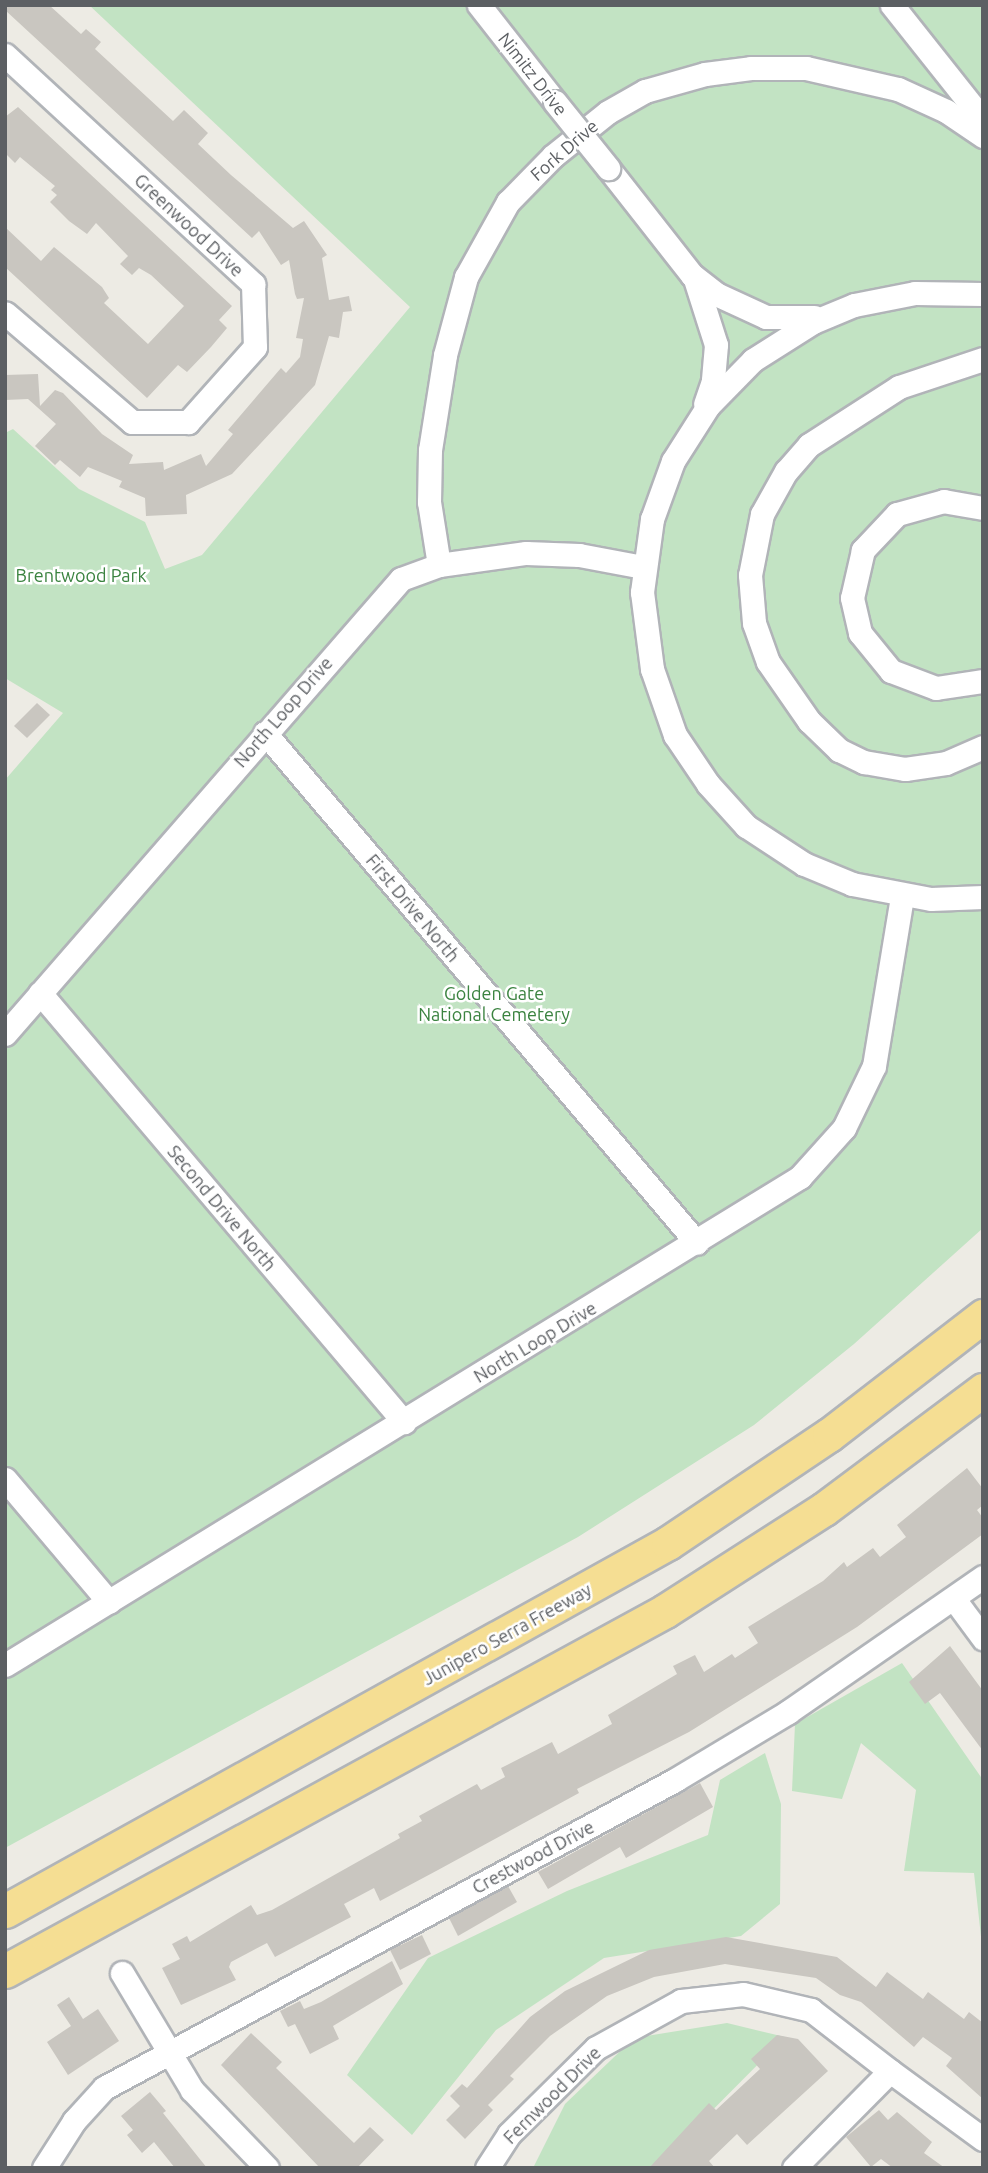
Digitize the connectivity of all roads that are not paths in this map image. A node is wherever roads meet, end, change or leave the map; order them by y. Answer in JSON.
{"nodes":[{"id":1,"x":479,"y":5,"type":"edge"},
{"id":2,"x":892,"y":5,"type":"edge"},
{"id":3,"x":5,"y":55,"type":"edge"},
{"id":4,"x":983,"y":120,"type":"edge"},
{"id":5,"x":983,"y":136,"type":"edge"},
{"id":6,"x":692,"y":275,"type":"junction"},
{"id":7,"x":983,"y":294,"type":"edge"},
{"id":8,"x":835,"y":312,"type":"junction"},
{"id":9,"x":8,"y":321,"type":"edge"},
{"id":10,"x":983,"y":359,"type":"edge"},
{"id":11,"x":696,"y":422,"type":"junction"},
{"id":12,"x":983,"y":509,"type":"edge"},
{"id":13,"x":439,"y":565,"type":"junction"},
{"id":14,"x":643,"y":567,"type":"junction"},
{"id":15,"x":983,"y":681,"type":"edge"},
{"id":16,"x":265,"y":733,"type":"junction"},
{"id":17,"x":983,"y":747,"type":"edge"},
{"id":18,"x":902,"y":896,"type":"junction"},
{"id":19,"x":983,"y":897,"type":"edge"},
{"id":20,"x":40,"y":993,"type":"junction"},
{"id":21,"x":5,"y":1034,"type":"edge"},
{"id":22,"x":697,"y":1243,"type":"junction"},
{"id":23,"x":983,"y":1316,"type":"edge"},
{"id":24,"x":983,"y":1390,"type":"edge"},
{"id":25,"x":404,"y":1422,"type":"junction"},
{"id":26,"x":5,"y":1479,"type":"edge"},
{"id":27,"x":983,"y":1577,"type":"edge"},
{"id":28,"x":954,"y":1599,"type":"junction"},
{"id":29,"x":109,"y":1602,"type":"junction"},
{"id":30,"x":983,"y":1638,"type":"edge"},
{"id":31,"x":5,"y":1665,"type":"edge"},
{"id":32,"x":5,"y":1911,"type":"edge"},
{"id":33,"x":5,"y":1971,"type":"edge"},
{"id":34,"x":122,"y":1973,"type":"dead end"},
{"id":35,"x":167,"y":2054,"type":"junction"},
{"id":36,"x":890,"y":2071,"type":"junction"},
{"id":37,"x":983,"y":2139,"type":"edge"},
{"id":38,"x":44,"y":2168,"type":"edge"},
{"id":39,"x":267,"y":2168,"type":"edge"},
{"id":40,"x":487,"y":2168,"type":"edge"},
{"id":41,"x":794,"y":2168,"type":"edge"}],
"edges":[{"from":1,"to":6,"type":"street","name":"Nimitz Drive","bridge":true},
{"from":2,"to":4,"type":"street"},
{"from":3,"to":9,"type":"street","name":"Greenwood Drive"},
{"from":5,"to":13,"type":"street","name":"Fork Drive"},
{"from":6,"to":8,"type":"street","name":"Nimitz Drive"},
{"from":6,"to":11,"type":"street","name":"Nimitz Drive"},
{"from":7,"to":8,"type":"street"},
{"from":8,"to":11,"type":"street"},
{"from":10,"to":17,"type":"street"},
{"from":11,"to":14,"type":"street"},
{"from":12,"to":15,"type":"street"},
{"from":13,"to":14,"type":"street","name":"North Loop Drive"},
{"from":13,"to":16,"type":"street","name":"North Loop Drive"},
{"from":14,"to":18,"type":"street"},
{"from":16,"to":20,"type":"street","name":"North Loop Drive"},
{"from":16,"to":22,"type":"street","name":"First Drive North"},
{"from":18,"to":19,"type":"street"},
{"from":18,"to":22,"type":"street","name":"North Loop Drive"},
{"from":20,"to":21,"type":"street","name":"North Loop Drive"},
{"from":20,"to":25,"type":"street","name":"Second Drive North"},
{"from":22,"to":25,"type":"street","name":"North Loop Drive"},
{"from":23,"to":32,"type":"highway","name":"Junipero Serra Freeway"},
{"from":24,"to":33,"type":"highway"},
{"from":25,"to":29,"type":"street","name":"North Loop Drive"},
{"from":26,"to":29,"type":"street"},
{"from":27,"to":28,"type":"street","name":"Crestwood Drive"},
{"from":28,"to":30,"type":"street"},
{"from":28,"to":35,"type":"street","name":"Crestwood Drive"},
{"from":29,"to":31,"type":"street","name":"North Loop Drive"},
{"from":34,"to":35,"type":"street"},
{"from":35,"to":38,"type":"street","name":"Crestwood Drive"},
{"from":35,"to":39,"type":"street"},
{"from":36,"to":37,"type":"street","name":"Fernwood Drive"},
{"from":36,"to":40,"type":"street","name":"Fernwood Drive"},
{"from":36,"to":41,"type":"street"}]}
